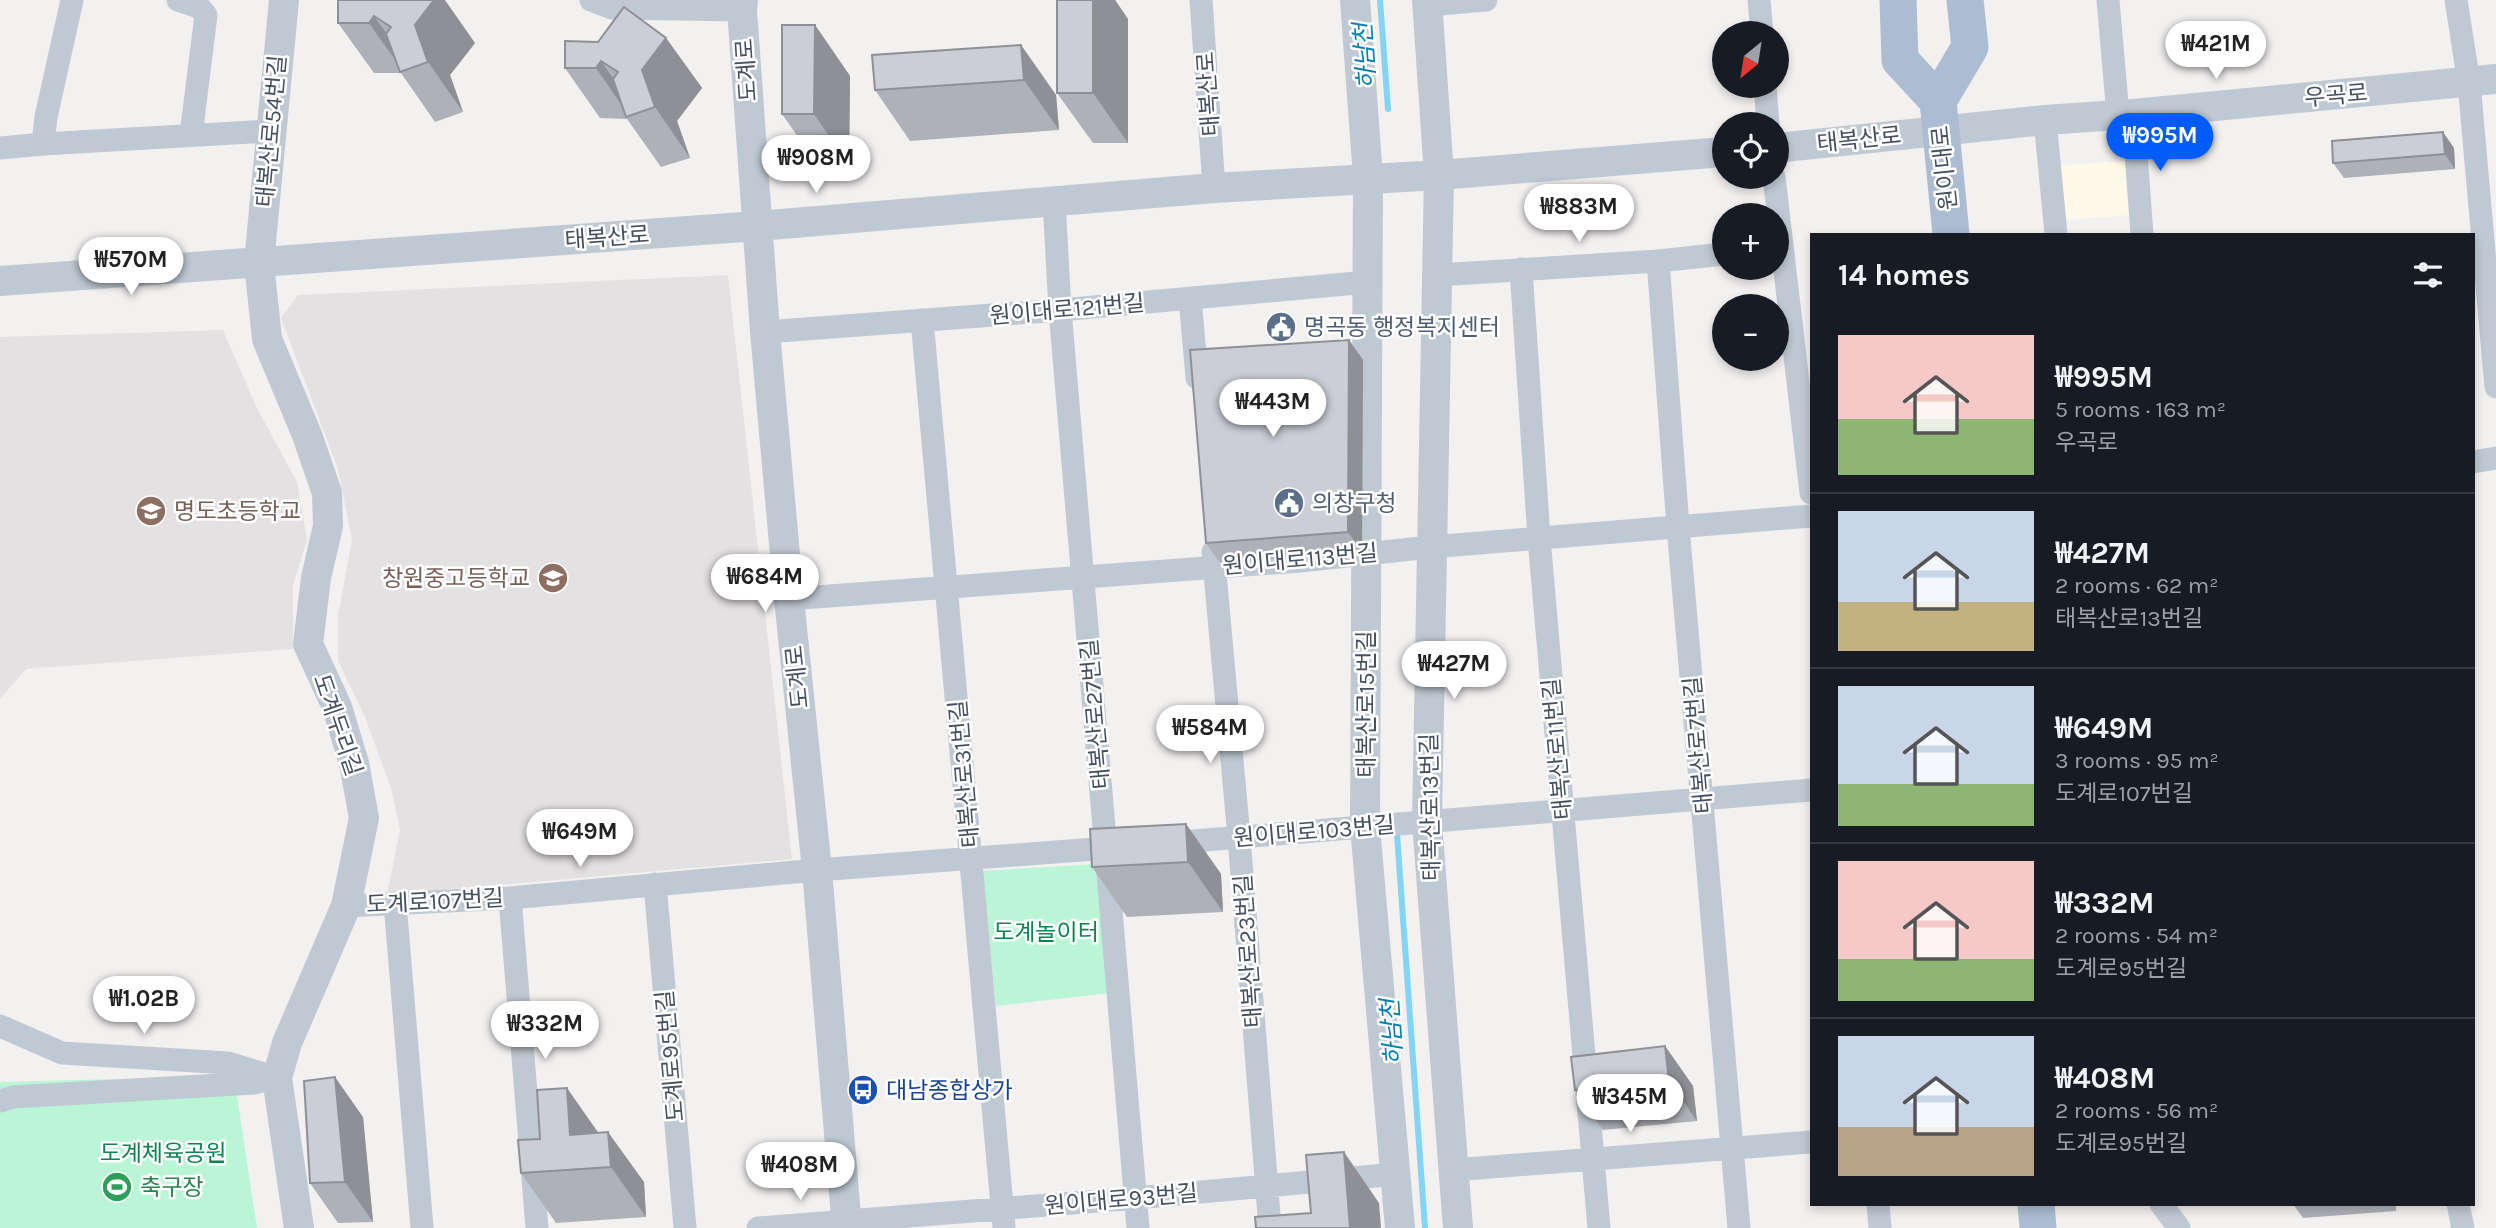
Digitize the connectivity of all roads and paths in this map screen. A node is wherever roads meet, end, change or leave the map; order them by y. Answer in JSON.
{"nodes":[{"id":1,"x":72,"y":0,"type":"edge"},
{"id":2,"x":178,"y":0,"type":"edge"},
{"id":3,"x":284,"y":0,"type":"edge"},
{"id":4,"x":590,"y":0,"type":"edge"},
{"id":5,"x":1201,"y":0,"type":"edge"},
{"id":6,"x":1355,"y":0,"type":"edge"},
{"id":7,"x":1486,"y":0,"type":"edge"},
{"id":8,"x":1759,"y":0,"type":"edge"},
{"id":9,"x":1898,"y":0,"type":"edge"},
{"id":10,"x":1965,"y":0,"type":"edge"},
{"id":11,"x":2108,"y":0,"type":"edge"},
{"id":12,"x":2456,"y":0,"type":"edge"},
{"id":13,"x":1427,"y":2,"type":"edge"},
{"id":14,"x":743,"y":5,"type":"edge"},
{"id":15,"x":1761,"y":21,"type":"edge"},
{"id":16,"x":2483,"y":81,"type":"edge"},
{"id":17,"x":2125,"y":115,"type":"junction"},
{"id":18,"x":1940,"y":116,"type":"junction"},
{"id":19,"x":2045,"y":120,"type":"junction"},
{"id":20,"x":271,"y":131,"type":"junction"},
{"id":21,"x":191,"y":135,"type":"junction"},
{"id":22,"x":43,"y":144,"type":"junction"},
{"id":23,"x":1789,"y":145,"type":"edge"},
{"id":24,"x":0,"y":148,"type":"edge"},
{"id":25,"x":1712,"y":153,"type":"edge"},
{"id":26,"x":1434,"y":175,"type":"junction"},
{"id":27,"x":1371,"y":178,"type":"junction"},
{"id":28,"x":1214,"y":188,"type":"junction"},
{"id":29,"x":1054,"y":201,"type":"junction"},
{"id":30,"x":757,"y":226,"type":"junction"},
{"id":31,"x":1951,"y":233,"type":"edge"},
{"id":32,"x":2056,"y":233,"type":"edge"},
{"id":33,"x":2142,"y":233,"type":"edge"},
{"id":34,"x":1712,"y":255,"type":"edge"},
{"id":35,"x":1658,"y":261,"type":"junction"},
{"id":36,"x":259,"y":263,"type":"junction"},
{"id":37,"x":1521,"y":269,"type":"junction"},
{"id":38,"x":1438,"y":275,"type":"junction"},
{"id":39,"x":1784,"y":280,"type":"edge"},
{"id":40,"x":0,"y":281,"type":"edge"},
{"id":41,"x":1368,"y":282,"type":"junction"},
{"id":42,"x":1190,"y":298,"type":"junction"},
{"id":43,"x":1060,"y":310,"type":"junction"},
{"id":44,"x":922,"y":320,"type":"junction"},
{"id":45,"x":765,"y":332,"type":"junction"},
{"id":46,"x":2496,"y":387,"type":"edge"},
{"id":47,"x":1200,"y":404,"type":"edge"},
{"id":48,"x":2496,"y":458,"type":"edge"},
{"id":49,"x":2475,"y":462,"type":"edge"},
{"id":50,"x":1810,"y":485,"type":"edge"},
{"id":51,"x":1810,"y":516,"type":"edge"},
{"id":52,"x":1678,"y":527,"type":"junction"},
{"id":53,"x":1211,"y":529,"type":"edge"},
{"id":54,"x":1539,"y":538,"type":"junction"},
{"id":55,"x":1430,"y":547,"type":"junction"},
{"id":56,"x":1366,"y":553,"type":"junction"},
{"id":57,"x":1214,"y":566,"type":"junction"},
{"id":58,"x":1084,"y":577,"type":"junction"},
{"id":59,"x":947,"y":587,"type":"junction"},
{"id":60,"x":789,"y":599,"type":"junction"},
{"id":61,"x":1810,"y":790,"type":"edge"},
{"id":62,"x":1703,"y":800,"type":"junction"},
{"id":63,"x":1562,"y":810,"type":"junction"},
{"id":64,"x":1427,"y":821,"type":"junction"},
{"id":65,"x":1365,"y":827,"type":"junction"},
{"id":66,"x":1239,"y":837,"type":"junction"},
{"id":67,"x":1106,"y":848,"type":"junction"},
{"id":68,"x":972,"y":858,"type":"junction"},
{"id":69,"x":817,"y":870,"type":"junction"},
{"id":70,"x":655,"y":884,"type":"junction"},
{"id":71,"x":510,"y":898,"type":"junction"},
{"id":72,"x":396,"y":903,"type":"junction"},
{"id":73,"x":346,"y":906,"type":"junction"},
{"id":74,"x":0,"y":1026,"type":"edge"},
{"id":75,"x":277,"y":1077,"type":"junction"},
{"id":76,"x":0,"y":1101,"type":"edge"},
{"id":77,"x":1810,"y":1142,"type":"edge"},
{"id":78,"x":1732,"y":1149,"type":"junction"},
{"id":79,"x":1593,"y":1159,"type":"junction"},
{"id":80,"x":1453,"y":1170,"type":"junction"},
{"id":81,"x":1396,"y":1174,"type":"junction"},
{"id":82,"x":1266,"y":1186,"type":"junction"},
{"id":83,"x":1136,"y":1198,"type":"junction"},
{"id":84,"x":1878,"y":1206,"type":"edge"},
{"id":85,"x":2036,"y":1206,"type":"edge"},
{"id":86,"x":2162,"y":1206,"type":"edge"},
{"id":87,"x":2458,"y":1206,"type":"edge"},
{"id":88,"x":1003,"y":1219,"type":"edge"},
{"id":89,"x":846,"y":1224,"type":"edge"},
{"id":90,"x":299,"y":1228,"type":"edge"},
{"id":91,"x":422,"y":1228,"type":"edge"},
{"id":92,"x":537,"y":1228,"type":"edge"},
{"id":93,"x":685,"y":1228,"type":"edge"},
{"id":94,"x":758,"y":1228,"type":"edge"},
{"id":95,"x":1138,"y":1228,"type":"edge"},
{"id":96,"x":1269,"y":1228,"type":"edge"},
{"id":97,"x":1400,"y":1228,"type":"edge"},
{"id":98,"x":1458,"y":1228,"type":"edge"},
{"id":99,"x":1599,"y":1228,"type":"edge"},
{"id":100,"x":1739,"y":1228,"type":"edge"},
{"id":101,"x":1880,"y":1228,"type":"edge"},
{"id":102,"x":2038,"y":1228,"type":"edge"},
{"id":103,"x":2179,"y":1228,"type":"edge"},
{"id":104,"x":2463,"y":1228,"type":"edge"}],
"edges":[{"from":1,"to":22,"type":"street"},
{"from":2,"to":21,"type":"street"},
{"from":3,"to":20,"type":"street","name":"태복산로54번길"},
{"from":4,"to":14,"type":"street"},
{"from":5,"to":28,"type":"street","name":"태복산로"},
{"from":6,"to":27,"type":"street","name":"태복산로15번길"},
{"from":7,"to":13,"type":"street"},
{"from":8,"to":15,"type":"street"},
{"from":9,"to":18,"type":"main road","name":"원이대로"},
{"from":10,"to":18,"type":"main road","name":"원이대로"},
{"from":11,"to":17,"type":"street"},
{"from":12,"to":16,"type":"street"},
{"from":13,"to":26,"type":"street","name":"태복산로13번길"},
{"from":14,"to":30,"type":"street","name":"도계로"},
{"from":16,"to":17,"type":"street","name":"우곡로"},
{"from":16,"to":46,"type":"street"},
{"from":17,"to":19,"type":"street","name":"우곡로"},
{"from":17,"to":33,"type":"street"},
{"from":18,"to":19,"type":"street","name":"우곡로"},
{"from":18,"to":23,"type":"street","name":"태복산로"},
{"from":18,"to":31,"type":"main road","name":"원이대로"},
{"from":19,"to":32,"type":"street"},
{"from":20,"to":21,"type":"street"},
{"from":20,"to":36,"type":"street","name":"태복산로54번길"},
{"from":21,"to":22,"type":"street"},
{"from":22,"to":24,"type":"street"},
{"from":25,"to":26,"type":"street"},
{"from":26,"to":27,"type":"street","name":"태복산로"},
{"from":26,"to":38,"type":"street","name":"태복산로13번길"},
{"from":27,"to":28,"type":"street","name":"태복산로"},
{"from":27,"to":41,"type":"street","name":"태복산로15번길"},
{"from":28,"to":29,"type":"street","name":"태복산로"},
{"from":29,"to":30,"type":"street","name":"태복산로"},
{"from":29,"to":43,"type":"street","name":"태복산로27번길"},
{"from":30,"to":36,"type":"street","name":"태복산로"},
{"from":30,"to":45,"type":"street","name":"도계로"},
{"from":34,"to":35,"type":"street"},
{"from":35,"to":37,"type":"street"},
{"from":35,"to":52,"type":"street","name":"태복산로7번길"},
{"from":36,"to":40,"type":"street","name":"태복산로"},
{"from":36,"to":73,"type":"street","name":"도계두리길"},
{"from":37,"to":38,"type":"street"},
{"from":37,"to":54,"type":"street","name":"태복산로11번길"},
{"from":38,"to":55,"type":"street","name":"태복산로13번길"},
{"from":39,"to":50,"type":"street"},
{"from":41,"to":42,"type":"street","name":"원이대로121번길"},
{"from":41,"to":56,"type":"street","name":"태복산로15번길"},
{"from":42,"to":43,"type":"street","name":"원이대로121번길"},
{"from":42,"to":47,"type":"street"},
{"from":43,"to":44,"type":"street","name":"원이대로121번길"},
{"from":43,"to":58,"type":"street","name":"태복산로27번길"},
{"from":44,"to":45,"type":"street","name":"원이대로121번길"},
{"from":44,"to":59,"type":"street","name":"태복산로31번길"},
{"from":45,"to":60,"type":"street","name":"도계로"},
{"from":48,"to":49,"type":"street"},
{"from":51,"to":52,"type":"street","name":"원이대로113번길"},
{"from":52,"to":54,"type":"street","name":"원이대로113번길"},
{"from":52,"to":62,"type":"street","name":"태복산로7번길"},
{"from":53,"to":57,"type":"street","name":"태복산로23번길"},
{"from":54,"to":55,"type":"street","name":"원이대로113번길"},
{"from":54,"to":63,"type":"street","name":"태복산로11번길"},
{"from":55,"to":56,"type":"street","name":"원이대로113번길"},
{"from":55,"to":64,"type":"street","name":"태복산로13번길"},
{"from":56,"to":57,"type":"street","name":"원이대로113번길"},
{"from":56,"to":65,"type":"street","name":"태복산로15번길"},
{"from":57,"to":58,"type":"street","name":"원이대로113번길"},
{"from":57,"to":66,"type":"street","name":"태복산로23번길"},
{"from":58,"to":59,"type":"street","name":"원이대로113번길"},
{"from":58,"to":67,"type":"street","name":"태복산로27번길"},
{"from":59,"to":60,"type":"street","name":"원이대로113번길"},
{"from":59,"to":68,"type":"street","name":"태복산로31번길"},
{"from":60,"to":69,"type":"street","name":"도계로"},
{"from":61,"to":62,"type":"street","name":"원이대로103번길"},
{"from":62,"to":63,"type":"street","name":"원이대로103번길"},
{"from":62,"to":78,"type":"street","name":"태복산로7번길"},
{"from":63,"to":64,"type":"street","name":"원이대로103번길"},
{"from":63,"to":79,"type":"street","name":"태복산로11번길"},
{"from":64,"to":65,"type":"street","name":"원이대로103번길"},
{"from":64,"to":80,"type":"street","name":"태복산로13번길"},
{"from":65,"to":66,"type":"street","name":"원이대로103번길"},
{"from":65,"to":81,"type":"street","name":"태복산로15번길"},
{"from":66,"to":67,"type":"street","name":"원이대로103번길"},
{"from":66,"to":82,"type":"street","name":"태복산로23번길"},
{"from":67,"to":68,"type":"street","name":"원이대로103번길"},
{"from":67,"to":83,"type":"street","name":"태복산로27번길"},
{"from":68,"to":69,"type":"street","name":"원이대로103번길"},
{"from":68,"to":88,"type":"street","name":"태복산로31번길"},
{"from":69,"to":70,"type":"street","name":"도계로107번길"},
{"from":69,"to":89,"type":"street","name":"도계로"},
{"from":70,"to":71,"type":"street","name":"도계로107번길"},
{"from":70,"to":93,"type":"street","name":"도계로95번길"},
{"from":71,"to":72,"type":"street","name":"도계로107번길"},
{"from":71,"to":92,"type":"street"},
{"from":72,"to":73,"type":"street","name":"도계로107번길"},
{"from":72,"to":91,"type":"street"},
{"from":73,"to":75,"type":"street","name":"도계두리길"},
{"from":74,"to":75,"type":"street"},
{"from":75,"to":76,"type":"street"},
{"from":75,"to":90,"type":"street","name":"도계두리길"},
{"from":77,"to":78,"type":"street"},
{"from":78,"to":79,"type":"street"},
{"from":78,"to":100,"type":"street","name":"태복산로7번길"},
{"from":79,"to":80,"type":"street"},
{"from":79,"to":99,"type":"street","name":"태복산로11번길"},
{"from":80,"to":98,"type":"street","name":"태복산로13번길"},
{"from":81,"to":82,"type":"street","name":"원이대로93번길"},
{"from":81,"to":97,"type":"street","name":"태복산로15번길"},
{"from":82,"to":83,"type":"street","name":"원이대로93번길"},
{"from":82,"to":96,"type":"street","name":"태복산로23번길"},
{"from":83,"to":88,"type":"street","name":"원이대로93번길"},
{"from":83,"to":95,"type":"street","name":"태복산로27번길"},
{"from":84,"to":101,"type":"street"},
{"from":85,"to":102,"type":"main road"},
{"from":86,"to":103,"type":"street"},
{"from":87,"to":104,"type":"street"},
{"from":88,"to":89,"type":"street","name":"원이대로93번길"},
{"from":89,"to":94,"type":"street"}]}
